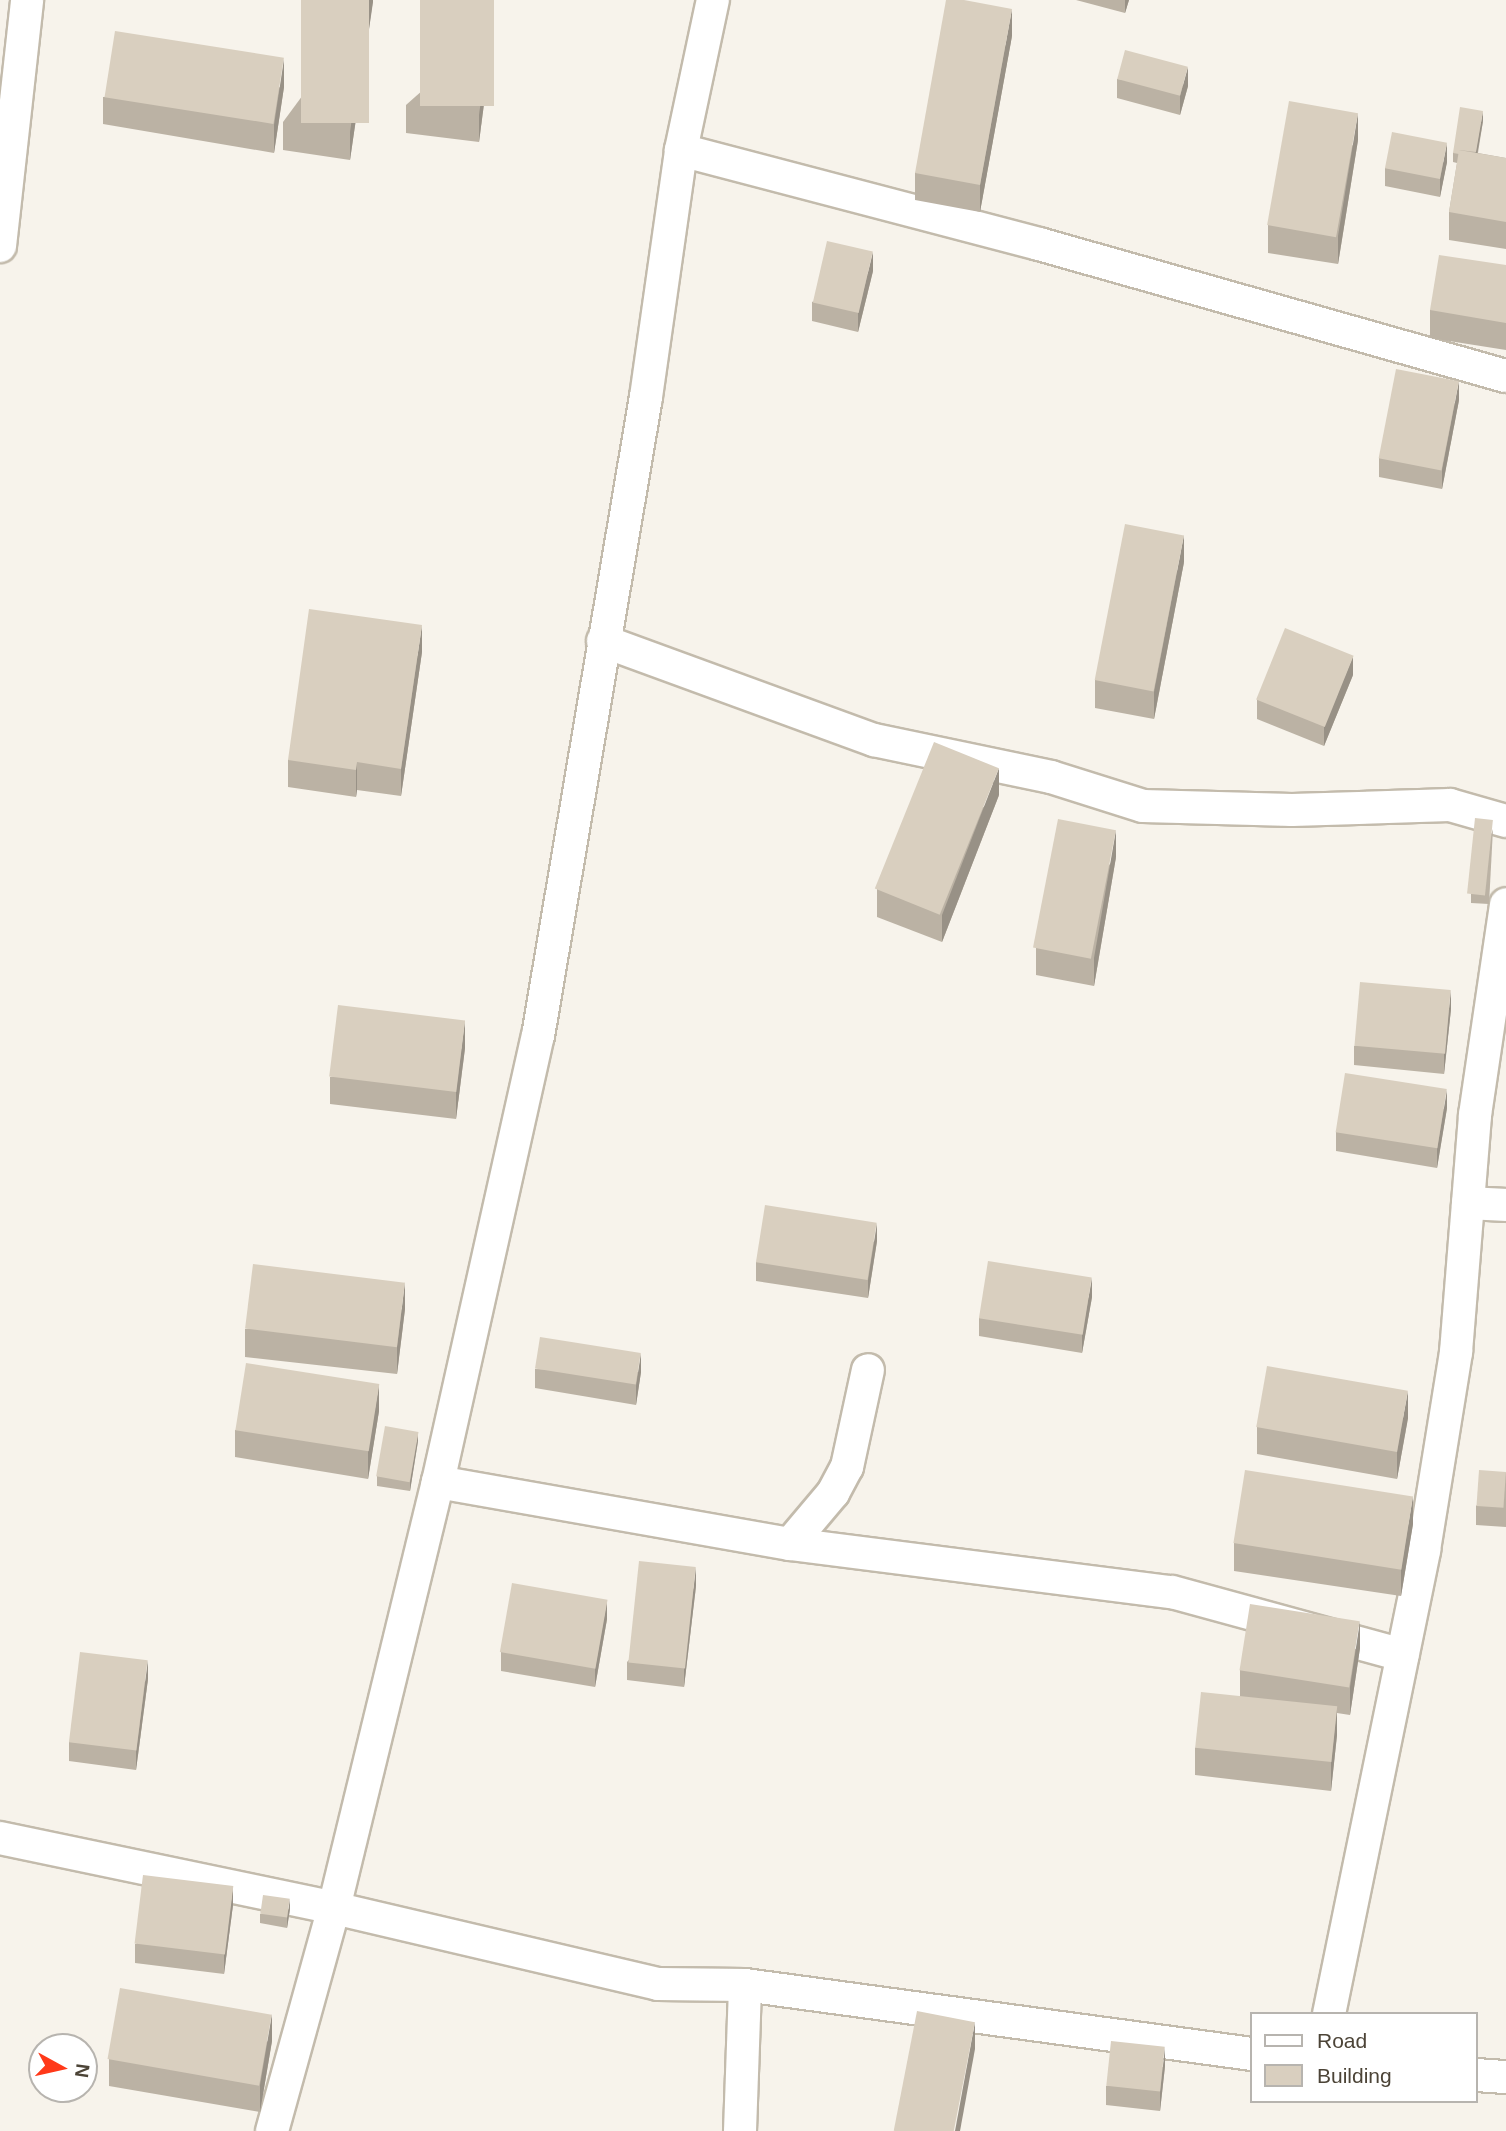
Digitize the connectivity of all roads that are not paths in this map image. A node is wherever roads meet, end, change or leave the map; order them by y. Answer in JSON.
{"nodes":[{"id":1,"x":27,"y":0,"type":"edge"},
{"id":2,"x":713,"y":0,"type":"edge"},
{"id":3,"x":681,"y":150,"type":"junction"},
{"id":4,"x":0,"y":246,"type":"edge"},
{"id":5,"x":1506,"y":376,"type":"edge"},
{"id":6,"x":603,"y":641,"type":"junction"},
{"id":7,"x":1506,"y":821,"type":"edge"},
{"id":8,"x":1506,"y":904,"type":"edge"},
{"id":9,"x":1468,"y":1203,"type":"junction"},
{"id":10,"x":1506,"y":1205,"type":"edge"},
{"id":11,"x":868,"y":1370,"type":"dead end"},
{"id":12,"x":438,"y":1482,"type":"junction"},
{"id":13,"x":790,"y":1544,"type":"junction"},
{"id":14,"x":1403,"y":1655,"type":"junction"},
{"id":15,"x":0,"y":1838,"type":"edge"},
{"id":16,"x":334,"y":1908,"type":"junction"},
{"id":17,"x":745,"y":1985,"type":"junction"},
{"id":18,"x":1329,"y":2012,"type":"edge"},
{"id":19,"x":1250,"y":2054,"type":"edge"},
{"id":20,"x":1478,"y":2075,"type":"edge"},
{"id":21,"x":1506,"y":2077,"type":"edge"},
{"id":22,"x":272,"y":2131,"type":"edge"},
{"id":23,"x":740,"y":2131,"type":"edge"}],
"edges":[{"from":1,"to":4,"type":"street"},
{"from":2,"to":3,"type":"street"},
{"from":3,"to":5,"type":"street"},
{"from":3,"to":6,"type":"street"},
{"from":6,"to":7,"type":"street"},
{"from":6,"to":12,"type":"street"},
{"from":8,"to":9,"type":"street"},
{"from":9,"to":10,"type":"street"},
{"from":9,"to":14,"type":"street"},
{"from":11,"to":13,"type":"street"},
{"from":12,"to":13,"type":"street"},
{"from":12,"to":16,"type":"street"},
{"from":13,"to":14,"type":"street"},
{"from":14,"to":18,"type":"street"},
{"from":15,"to":16,"type":"street"},
{"from":16,"to":17,"type":"street"},
{"from":16,"to":22,"type":"street"},
{"from":17,"to":19,"type":"street"},
{"from":17,"to":23,"type":"street"},
{"from":20,"to":21,"type":"street"}]}
